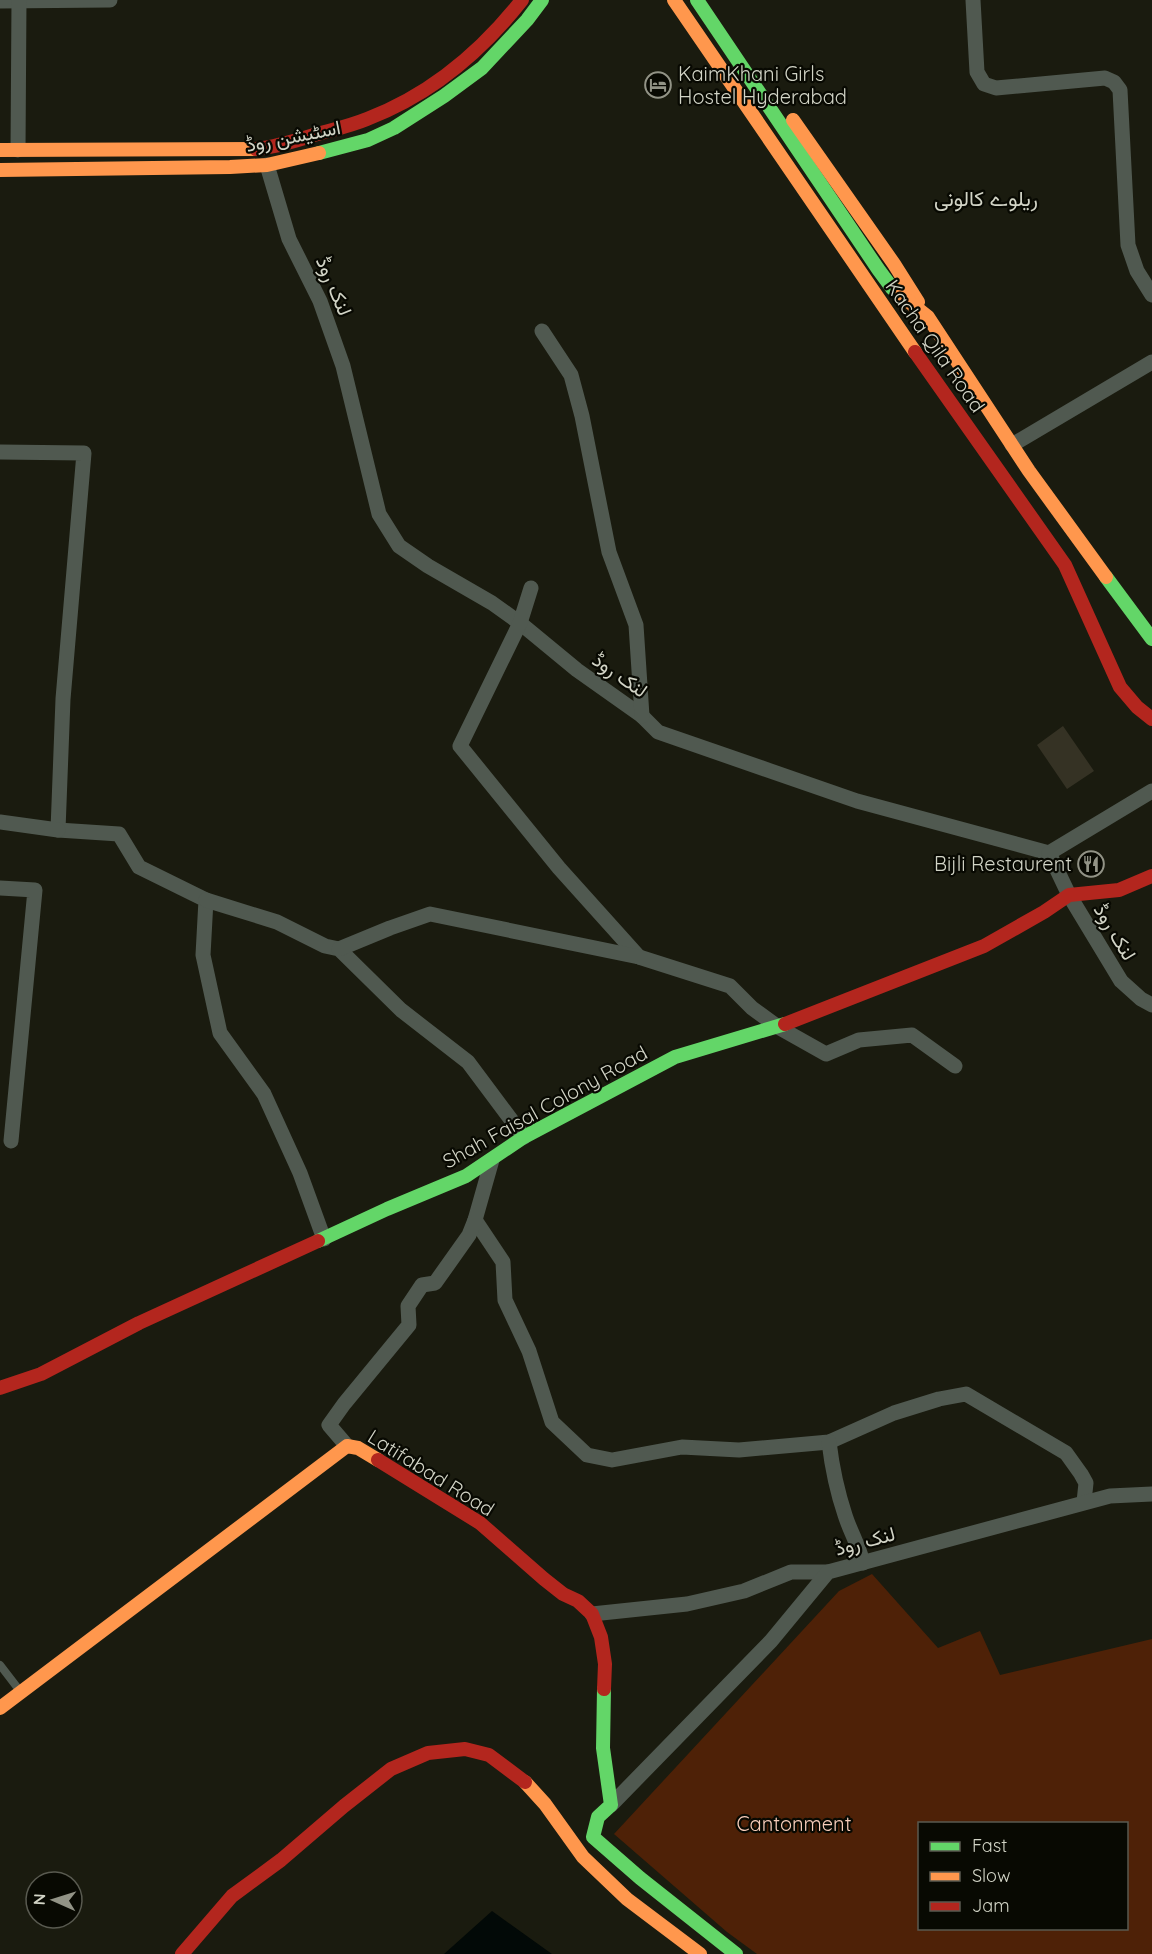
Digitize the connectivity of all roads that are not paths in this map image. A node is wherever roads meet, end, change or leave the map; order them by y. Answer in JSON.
{"nodes":[{"id":1,"x":19,"y":0,"type":"edge"},
{"id":2,"x":110,"y":0,"type":"edge"},
{"id":3,"x":522,"y":0,"type":"edge"},
{"id":4,"x":542,"y":0,"type":"edge"},
{"id":5,"x":674,"y":0,"type":"edge"},
{"id":6,"x":697,"y":0,"type":"edge"},
{"id":7,"x":712,"y":0,"type":"edge"},
{"id":8,"x":973,"y":0,"type":"edge"},
{"id":9,"x":0,"y":1,"type":"edge"},
{"id":10,"x":0,"y":150,"type":"edge"},
{"id":11,"x":18,"y":150,"type":"junction"},
{"id":12,"x":267,"y":165,"type":"junction"},
{"id":13,"x":0,"y":170,"type":"edge"},
{"id":14,"x":892,"y":288,"type":"junction"},
{"id":15,"x":1152,"y":295,"type":"edge"},
{"id":16,"x":928,"y":317,"type":"junction"},
{"id":17,"x":542,"y":331,"type":"dead end"},
{"id":18,"x":907,"y":339,"type":"junction"},
{"id":19,"x":1152,"y":362,"type":"edge"},
{"id":20,"x":1012,"y":445,"type":"junction"},
{"id":21,"x":0,"y":452,"type":"edge"},
{"id":22,"x":531,"y":588,"type":"dead end"},
{"id":23,"x":520,"y":623,"type":"junction"},
{"id":24,"x":1152,"y":639,"type":"edge"},
{"id":25,"x":642,"y":716,"type":"junction"},
{"id":26,"x":1152,"y":719,"type":"edge"},
{"id":27,"x":1152,"y":791,"type":"edge"},
{"id":28,"x":0,"y":822,"type":"edge"},
{"id":29,"x":58,"y":830,"type":"junction"},
{"id":30,"x":1049,"y":853,"type":"junction"},
{"id":31,"x":1152,"y":876,"type":"edge"},
{"id":32,"x":0,"y":888,"type":"edge"},
{"id":33,"x":1069,"y":895,"type":"junction"},
{"id":34,"x":206,"y":900,"type":"junction"},
{"id":35,"x":339,"y":949,"type":"junction"},
{"id":36,"x":639,"y":957,"type":"junction"},
{"id":37,"x":1152,"y":1005,"type":"edge"},
{"id":38,"x":778,"y":1028,"type":"junction"},
{"id":39,"x":955,"y":1066,"type":"dead end"},
{"id":40,"x":7,"y":1119,"type":"edge"},
{"id":41,"x":524,"y":1137,"type":"junction"},
{"id":42,"x":11,"y":1141,"type":"dead end"},
{"id":43,"x":492,"y":1160,"type":"junction"},
{"id":44,"x":475,"y":1220,"type":"junction"},
{"id":45,"x":324,"y":1239,"type":"junction"},
{"id":46,"x":0,"y":1388,"type":"edge"},
{"id":47,"x":830,"y":1442,"type":"junction"},
{"id":48,"x":347,"y":1446,"type":"junction"},
{"id":49,"x":1152,"y":1494,"type":"edge"},
{"id":50,"x":1084,"y":1502,"type":"junction"},
{"id":51,"x":863,"y":1563,"type":"junction"},
{"id":52,"x":828,"y":1572,"type":"junction"},
{"id":53,"x":592,"y":1614,"type":"junction"},
{"id":54,"x":0,"y":1665,"type":"edge"},
{"id":55,"x":21,"y":1692,"type":"junction"},
{"id":56,"x":0,"y":1708,"type":"edge"},
{"id":57,"x":611,"y":1805,"type":"junction"},
{"id":58,"x":182,"y":1954,"type":"edge"},
{"id":59,"x":700,"y":1954,"type":"edge"},
{"id":60,"x":736,"y":1954,"type":"edge"}],
"edges":[{"from":1,"to":2,"type":"street"},
{"from":1,"to":9,"type":"street"},
{"from":1,"to":11,"type":"street"},
{"from":3,"to":11,"type":"street","name":"اسٹیشن روڈ"},
{"from":4,"to":12,"type":"street","name":"اسٹیشن روڈ"},
{"from":5,"to":18,"type":"street","name":"Kacha Qila Road"},
{"from":6,"to":14,"type":"street"},
{"from":7,"to":16,"type":"street","name":"Kacha Qila Road"},
{"from":8,"to":15,"type":"street"},
{"from":10,"to":11,"type":"street","name":"اسٹیشن روڈ"},
{"from":12,"to":13,"type":"street","name":"اسٹیشن روڈ"},
{"from":12,"to":23,"type":"street","name":"لنک روڈ"},
{"from":14,"to":16,"type":"street"},
{"from":14,"to":18,"type":"street"},
{"from":16,"to":20,"type":"street","name":"Kacha Qila Road"},
{"from":17,"to":25,"type":"street"},
{"from":18,"to":26,"type":"street","name":"Kacha Qila Road"},
{"from":19,"to":20,"type":"street"},
{"from":20,"to":24,"type":"street","name":"Kacha Qila Road"},
{"from":21,"to":29,"type":"street"},
{"from":22,"to":23,"type":"street"},
{"from":23,"to":25,"type":"street","name":"لنک روڈ"},
{"from":23,"to":36,"type":"street"},
{"from":25,"to":30,"type":"street","name":"لنک روڈ"},
{"from":27,"to":30,"type":"street"},
{"from":28,"to":29,"type":"street"},
{"from":29,"to":34,"type":"street"},
{"from":30,"to":33,"type":"street","name":"لنک روڈ"},
{"from":31,"to":33,"type":"street","name":"Shah Faisal Colony Road"},
{"from":32,"to":40,"type":"street"},
{"from":33,"to":37,"type":"street","name":"لنک روڈ"},
{"from":33,"to":38,"type":"street","name":"Shah Faisal Colony Road"},
{"from":34,"to":35,"type":"street"},
{"from":34,"to":45,"type":"street"},
{"from":35,"to":36,"type":"street"},
{"from":35,"to":41,"type":"street"},
{"from":36,"to":38,"type":"street"},
{"from":38,"to":39,"type":"street"},
{"from":38,"to":41,"type":"street","name":"Shah Faisal Colony Road"},
{"from":40,"to":42,"type":"street"},
{"from":41,"to":43,"type":"street","name":"Shah Faisal Colony Road"},
{"from":43,"to":44,"type":"street"},
{"from":43,"to":45,"type":"street","name":"Shah Faisal Colony Road"},
{"from":44,"to":47,"type":"street"},
{"from":44,"to":48,"type":"street"},
{"from":45,"to":46,"type":"street","name":"Shah Faisal Colony Road"},
{"from":47,"to":50,"type":"street"},
{"from":47,"to":51,"type":"street"},
{"from":48,"to":53,"type":"street","name":"Latifabad Road"},
{"from":48,"to":55,"type":"street","name":"Latifabad Road"},
{"from":49,"to":50,"type":"street","name":"لنک روڈ"},
{"from":50,"to":51,"type":"street","name":"لنک روڈ"},
{"from":51,"to":52,"type":"street","name":"لنک روڈ"},
{"from":52,"to":53,"type":"street"},
{"from":52,"to":57,"type":"street","name":"لنک روڈ"},
{"from":53,"to":57,"type":"street"},
{"from":54,"to":55,"type":"lane"},
{"from":55,"to":56,"type":"street","name":"Latifabad Road"},
{"from":57,"to":60,"type":"street"},
{"from":58,"to":59,"type":"street"}]}
